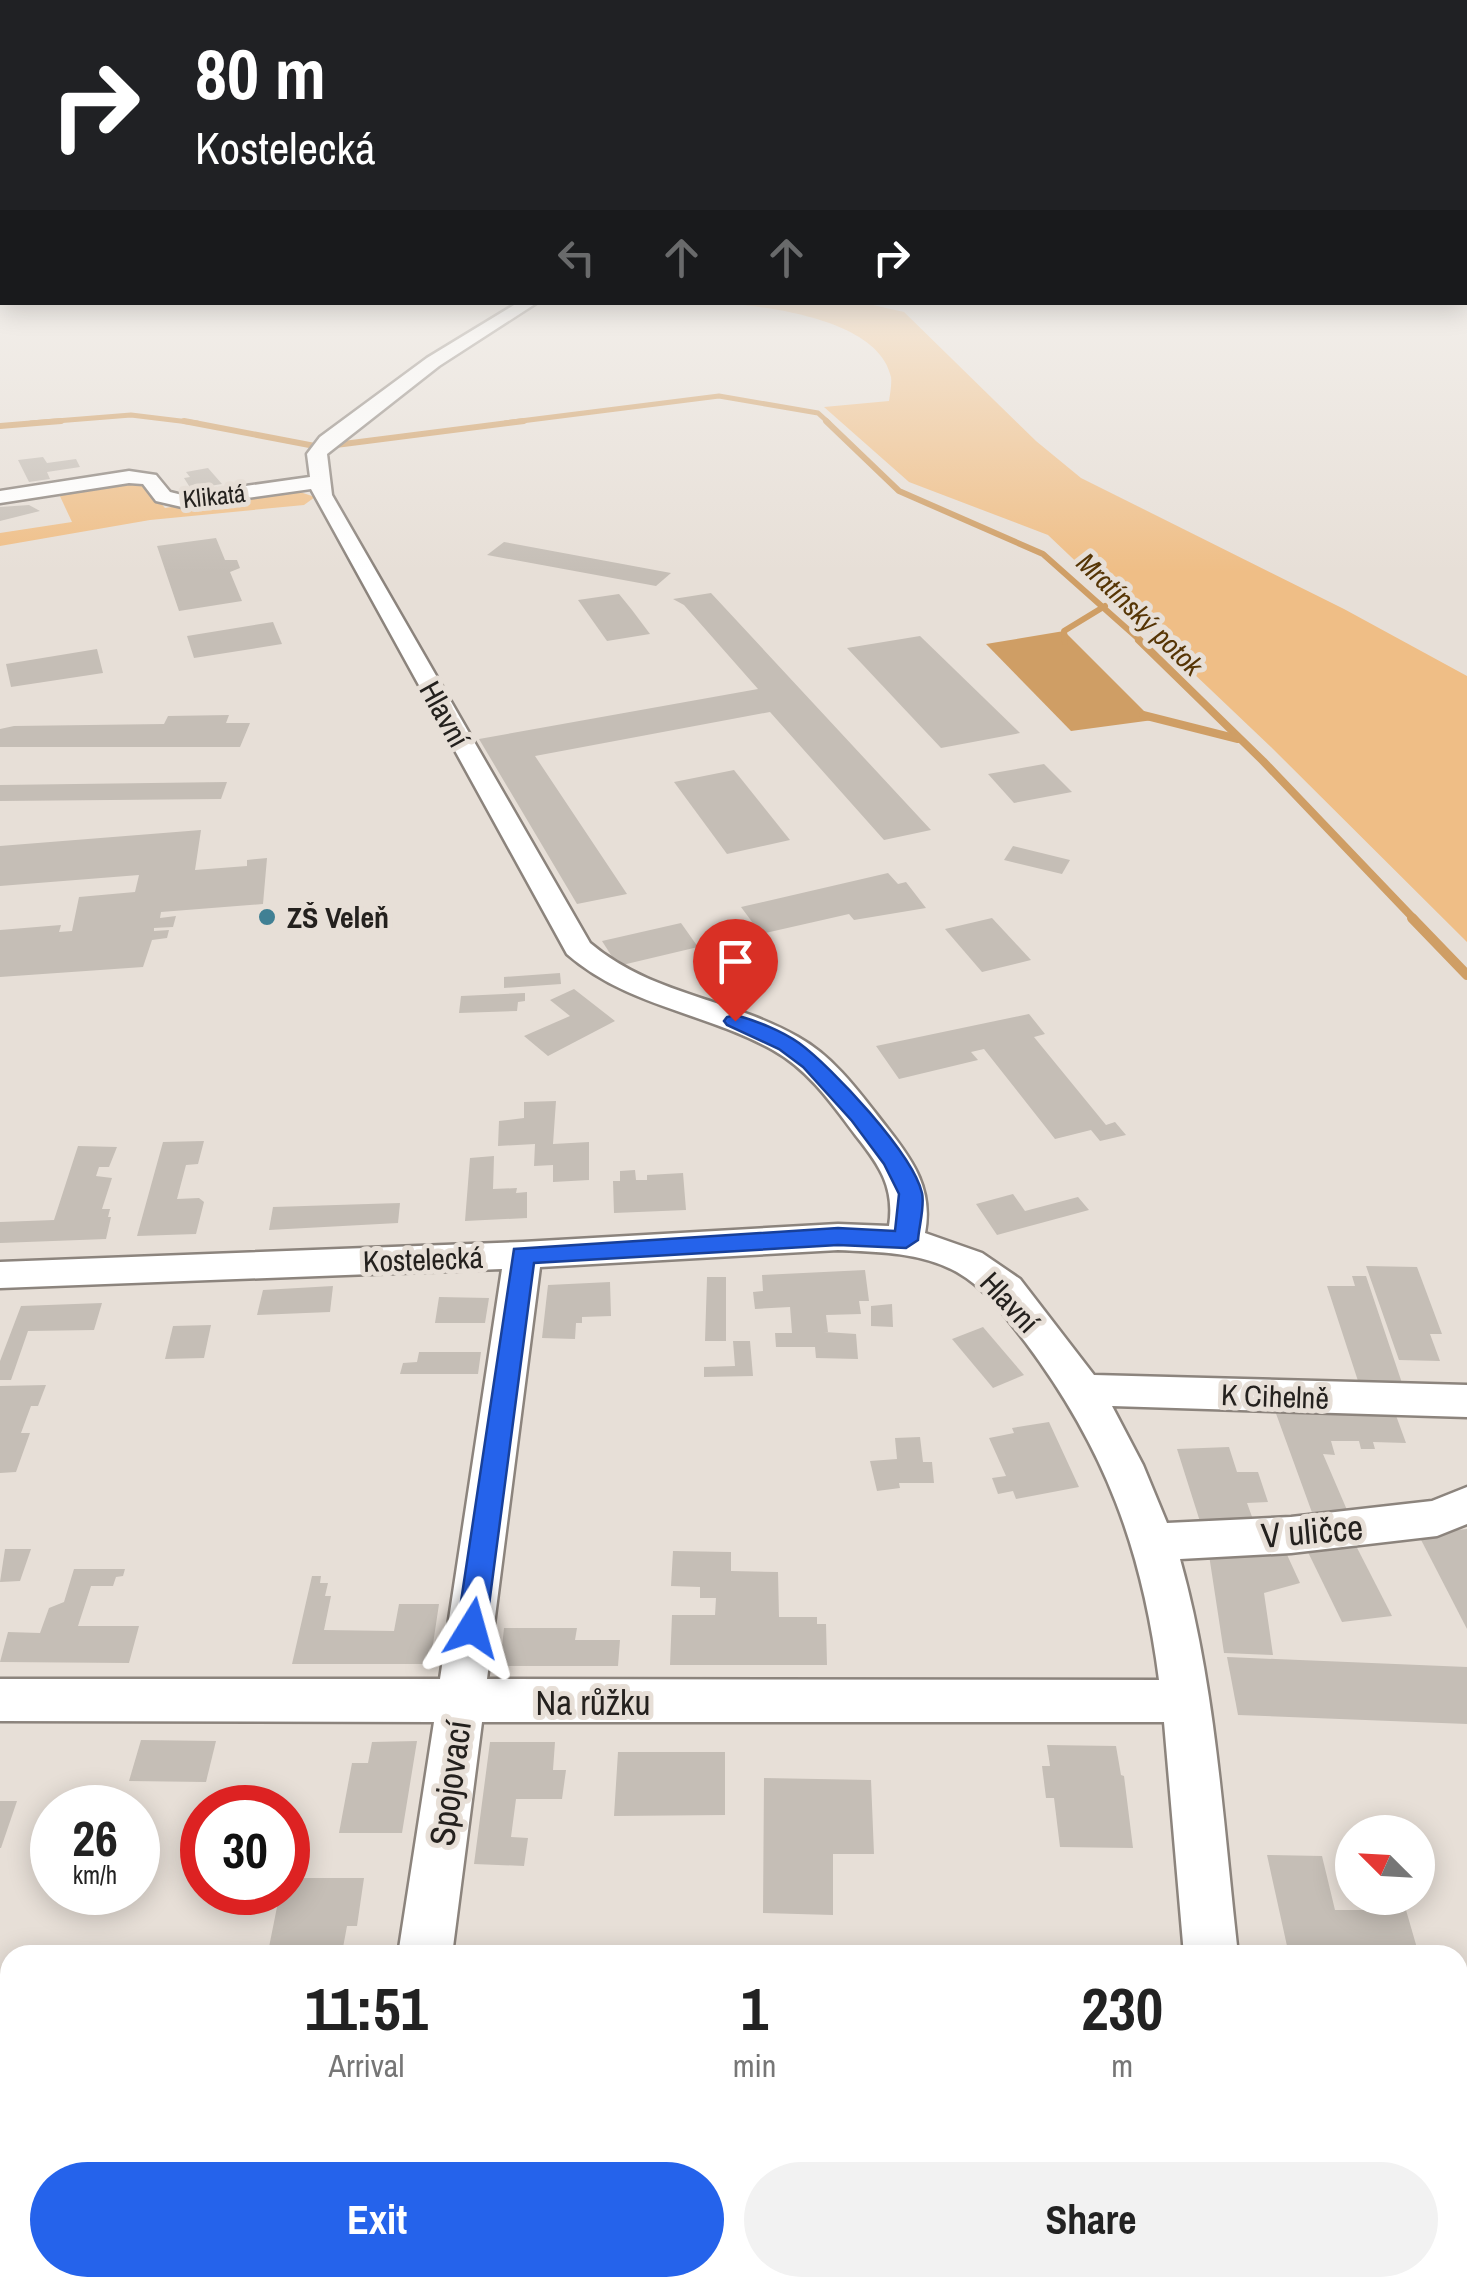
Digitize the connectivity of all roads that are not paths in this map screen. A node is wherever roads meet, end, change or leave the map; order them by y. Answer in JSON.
{"nodes":[{"id":1,"x":441,"y":357,"type":"edge"},
{"id":2,"x":320,"y":489,"type":"junction"},
{"id":3,"x":0,"y":497,"type":"edge"},
{"id":4,"x":906,"y":1240,"type":"junction"},
{"id":5,"x":523,"y":1255,"type":"junction"},
{"id":6,"x":0,"y":1275,"type":"edge"},
{"id":7,"x":1083,"y":1390,"type":"junction"},
{"id":8,"x":1467,"y":1402,"type":"edge"},
{"id":9,"x":1467,"y":1504,"type":"edge"},
{"id":10,"x":1153,"y":1542,"type":"junction"},
{"id":11,"x":0,"y":1700,"type":"edge"},
{"id":12,"x":1186,"y":1700,"type":"junction"},
{"id":13,"x":461,"y":1702,"type":"junction"},
{"id":14,"x":426,"y":1945,"type":"edge"},
{"id":15,"x":1210,"y":1945,"type":"edge"}],
"edges":[{"from":1,"to":2,"type":"street"},
{"from":2,"to":3,"type":"street","name":"Klikatá"},
{"from":2,"to":4,"type":"street","name":"Hlavní"},
{"from":4,"to":5,"type":"street","name":"Kostelecká"},
{"from":4,"to":7,"type":"street","name":"Hlavní"},
{"from":5,"to":6,"type":"street","name":"Kostelecká"},
{"from":5,"to":13,"type":"street","name":"Spojovací"},
{"from":7,"to":8,"type":"street","name":"K Cihelně"},
{"from":7,"to":10,"type":"street","name":"Hlavní"},
{"from":9,"to":10,"type":"street","name":"V uličce"},
{"from":10,"to":12,"type":"street","name":"Hlavní"},
{"from":11,"to":13,"type":"street","name":"Na růžku"},
{"from":12,"to":13,"type":"street","name":"Na růžku"},
{"from":12,"to":15,"type":"street","name":"Hlavní"},
{"from":13,"to":14,"type":"street","name":"Spojovací"}]}
